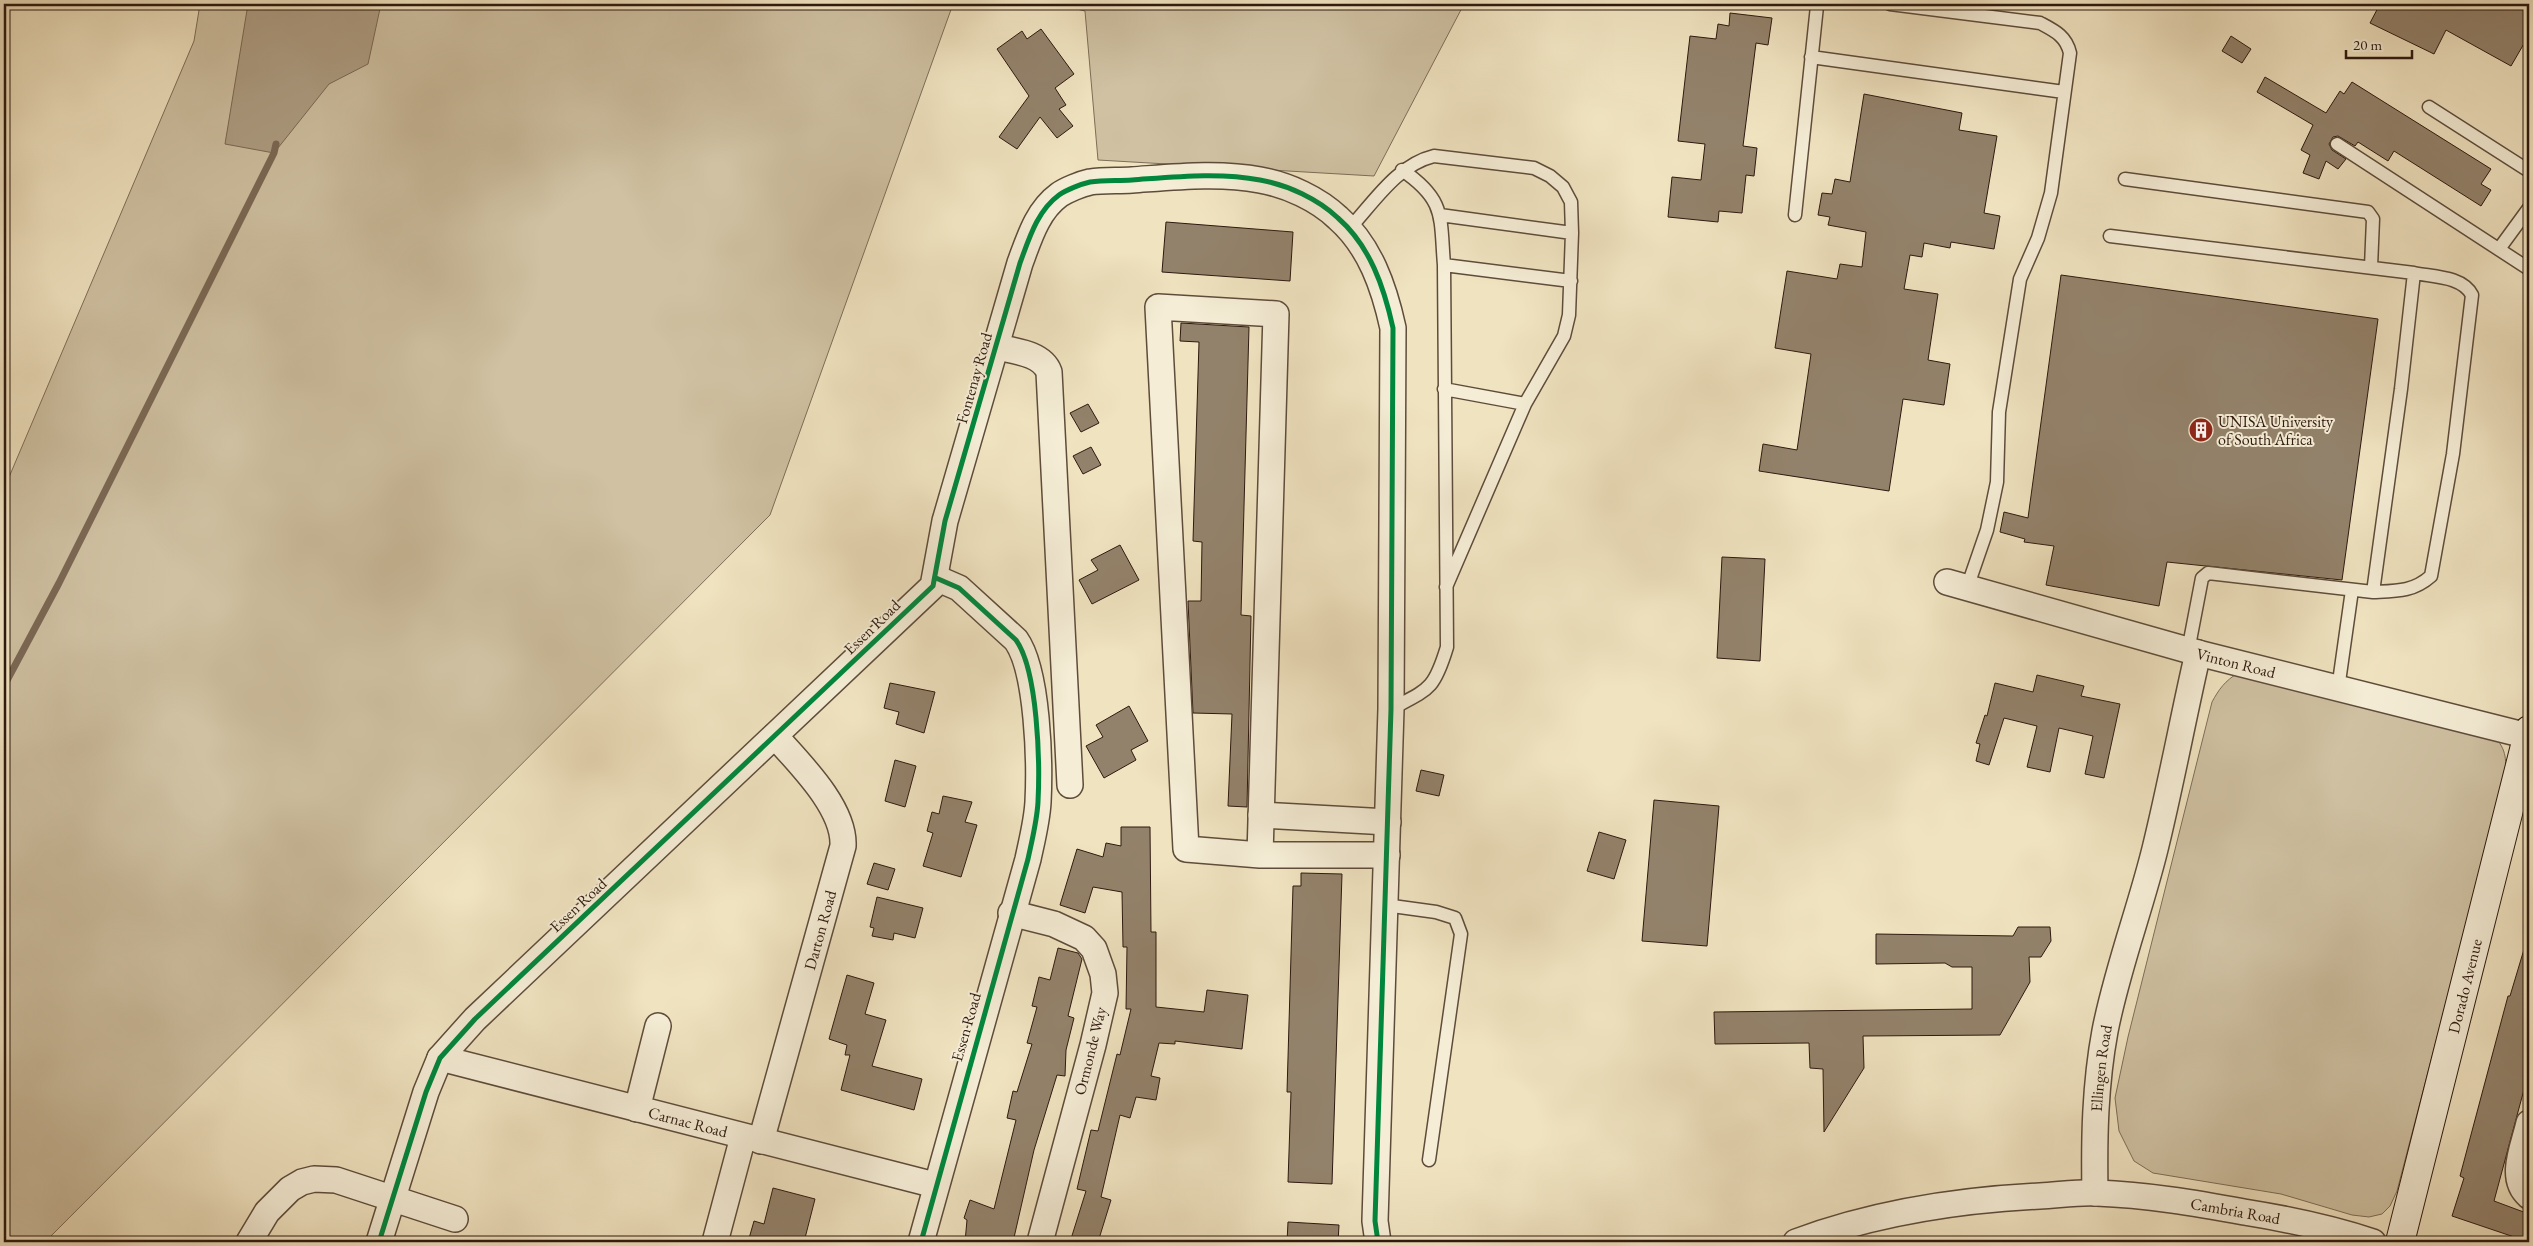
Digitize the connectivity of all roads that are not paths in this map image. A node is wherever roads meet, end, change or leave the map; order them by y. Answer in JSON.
{"nodes":[{"id":1,"x":1820,"y":4,"type":"edge"},
{"id":2,"x":1890,"y":4,"type":"edge"},
{"id":3,"x":1811,"y":57,"type":"junction"},
{"id":4,"x":2064,"y":92,"type":"junction"},
{"id":5,"x":2429,"y":107,"type":"dead end"},
{"id":6,"x":2337,"y":144,"type":"dead end"},
{"id":7,"x":1402,"y":170,"type":"junction"},
{"id":8,"x":2529,"y":171,"type":"edge"},
{"id":9,"x":2125,"y":179,"type":"dead end"},
{"id":10,"x":2529,"y":208,"type":"edge"},
{"id":11,"x":1440,"y":215,"type":"junction"},
{"id":12,"x":1794,"y":215,"type":"dead end"},
{"id":13,"x":1349,"y":229,"type":"junction"},
{"id":14,"x":1572,"y":233,"type":"junction"},
{"id":15,"x":2110,"y":236,"type":"dead end"},
{"id":16,"x":2500,"y":249,"type":"junction"},
{"id":17,"x":1444,"y":265,"type":"junction"},
{"id":18,"x":2371,"y":267,"type":"junction"},
{"id":19,"x":2529,"y":268,"type":"edge"},
{"id":20,"x":2414,"y":273,"type":"junction"},
{"id":21,"x":1571,"y":281,"type":"junction"},
{"id":22,"x":996,"y":347,"type":"junction"},
{"id":23,"x":1444,"y":389,"type":"junction"},
{"id":24,"x":1525,"y":404,"type":"junction"},
{"id":25,"x":936,"y":578,"type":"junction"},
{"id":26,"x":1957,"y":585,"type":"joint"},
{"id":27,"x":1446,"y":587,"type":"junction"},
{"id":28,"x":2352,"y":590,"type":"junction"},
{"id":29,"x":2373,"y":592,"type":"junction"},
{"id":30,"x":2192,"y":652,"type":"junction"},
{"id":31,"x":2338,"y":688,"type":"junction"},
{"id":32,"x":1391,"y":709,"type":"junction"},
{"id":33,"x":2528,"y":733,"type":"edge"},
{"id":34,"x":775,"y":736,"type":"junction"},
{"id":35,"x":1070,"y":785,"type":"dead end"},
{"id":36,"x":1261,"y":815,"type":"junction"},
{"id":37,"x":1388,"y":822,"type":"junction"},
{"id":38,"x":1260,"y":855,"type":"junction"},
{"id":39,"x":1387,"y":855,"type":"junction"},
{"id":40,"x":1386,"y":905,"type":"junction"},
{"id":41,"x":1011,"y":913,"type":"junction"},
{"id":42,"x":658,"y":1026,"type":"dead end"},
{"id":43,"x":440,"y":1058,"type":"junction"},
{"id":44,"x":637,"y":1109,"type":"junction"},
{"id":45,"x":2529,"y":1123,"type":"edge"},
{"id":46,"x":752,"y":1139,"type":"junction"},
{"id":47,"x":1429,"y":1160,"type":"dead end"},
{"id":48,"x":935,"y":1185,"type":"junction"},
{"id":49,"x":2095,"y":1193,"type":"junction"},
{"id":50,"x":2529,"y":1196,"type":"edge"},
{"id":51,"x":391,"y":1199,"type":"junction"},
{"id":52,"x":455,"y":1219,"type":"dead end"},
{"id":53,"x":2298,"y":1221,"type":"junction"},
{"id":54,"x":1800,"y":1241,"type":"edge"},
{"id":55,"x":249,"y":1242,"type":"edge"},
{"id":56,"x":380,"y":1242,"type":"edge"},
{"id":57,"x":715,"y":1242,"type":"edge"},
{"id":58,"x":921,"y":1242,"type":"edge"},
{"id":59,"x":1040,"y":1242,"type":"edge"},
{"id":60,"x":1378,"y":1242,"type":"edge"},
{"id":61,"x":2326,"y":1242,"type":"edge"},
{"id":62,"x":2373,"y":1242,"type":"edge"},
{"id":63,"x":2400,"y":1242,"type":"edge"}],
"edges":[{"from":1,"to":3,"type":"lane"},
{"from":2,"to":4,"type":"lane"},
{"from":3,"to":4,"type":"lane"},
{"from":3,"to":12,"type":"lane"},
{"from":4,"to":26,"type":"lane"},
{"from":5,"to":8,"type":"lane"},
{"from":6,"to":16,"type":"lane"},
{"from":7,"to":11,"type":"lane"},
{"from":7,"to":13,"type":"lane"},
{"from":7,"to":14,"type":"lane"},
{"from":9,"to":18,"type":"lane"},
{"from":10,"to":16,"type":"lane"},
{"from":11,"to":14,"type":"lane"},
{"from":11,"to":17,"type":"lane"},
{"from":13,"to":22,"type":"street","name":"Fontenay Road"},
{"from":13,"to":32,"type":"street"},
{"from":14,"to":21,"type":"lane"},
{"from":15,"to":18,"type":"lane"},
{"from":16,"to":19,"type":"lane"},
{"from":17,"to":21,"type":"lane"},
{"from":17,"to":23,"type":"lane"},
{"from":18,"to":20,"type":"lane"},
{"from":20,"to":29,"type":"lane"},
{"from":20,"to":29,"type":"lane"},
{"from":21,"to":24,"type":"lane"},
{"from":22,"to":25,"type":"street","name":"Fontenay Road"},
{"from":22,"to":35,"type":"street"},
{"from":23,"to":24,"type":"lane"},
{"from":23,"to":27,"type":"lane"},
{"from":24,"to":27,"type":"lane"},
{"from":25,"to":34,"type":"street","name":"Essen Road"},
{"from":25,"to":41,"type":"street","name":"Essen Road"},
{"from":26,"to":30,"type":"street","name":"Vinton Road"},
{"from":27,"to":32,"type":"lane"},
{"from":28,"to":29,"type":"lane"},
{"from":28,"to":30,"type":"lane"},
{"from":28,"to":31,"type":"lane"},
{"from":30,"to":31,"type":"street","name":"Vinton Road"},
{"from":30,"to":49,"type":"street","name":"Ellingen Road"},
{"from":31,"to":33,"type":"street","name":"Vinton Road"},
{"from":32,"to":37,"type":"street"},
{"from":33,"to":63,"type":"street","name":"Dorado Avenue"},
{"from":34,"to":43,"type":"street","name":"Essen Road"},
{"from":34,"to":46,"type":"street","name":"Darton Road"},
{"from":36,"to":37,"type":"street"},
{"from":36,"to":38,"type":"street"},
{"from":36,"to":38,"type":"street"},
{"from":37,"to":39,"type":"street"},
{"from":38,"to":39,"type":"street"},
{"from":39,"to":40,"type":"street"},
{"from":40,"to":47,"type":"lane"},
{"from":40,"to":60,"type":"street"},
{"from":41,"to":48,"type":"street","name":"Essen Road"},
{"from":41,"to":59,"type":"street","name":"Ormonde Way"},
{"from":42,"to":44,"type":"street"},
{"from":43,"to":44,"type":"street","name":"Carnac Road"},
{"from":43,"to":51,"type":"street","name":"Essen Road"},
{"from":44,"to":46,"type":"street","name":"Carnac Road"},
{"from":45,"to":50,"type":"street"},
{"from":46,"to":48,"type":"street","name":"Carnac Road"},
{"from":46,"to":57,"type":"street","name":"Darton Road"},
{"from":48,"to":58,"type":"street","name":"Essen Road"},
{"from":49,"to":53,"type":"street","name":"Cambria Road"},
{"from":49,"to":54,"type":"street"},
{"from":51,"to":52,"type":"street"},
{"from":51,"to":55,"type":"street"},
{"from":51,"to":56,"type":"street","name":"Essen Road"},
{"from":53,"to":61,"type":"street"},
{"from":53,"to":62,"type":"street","name":"Cambria Road"}]}
